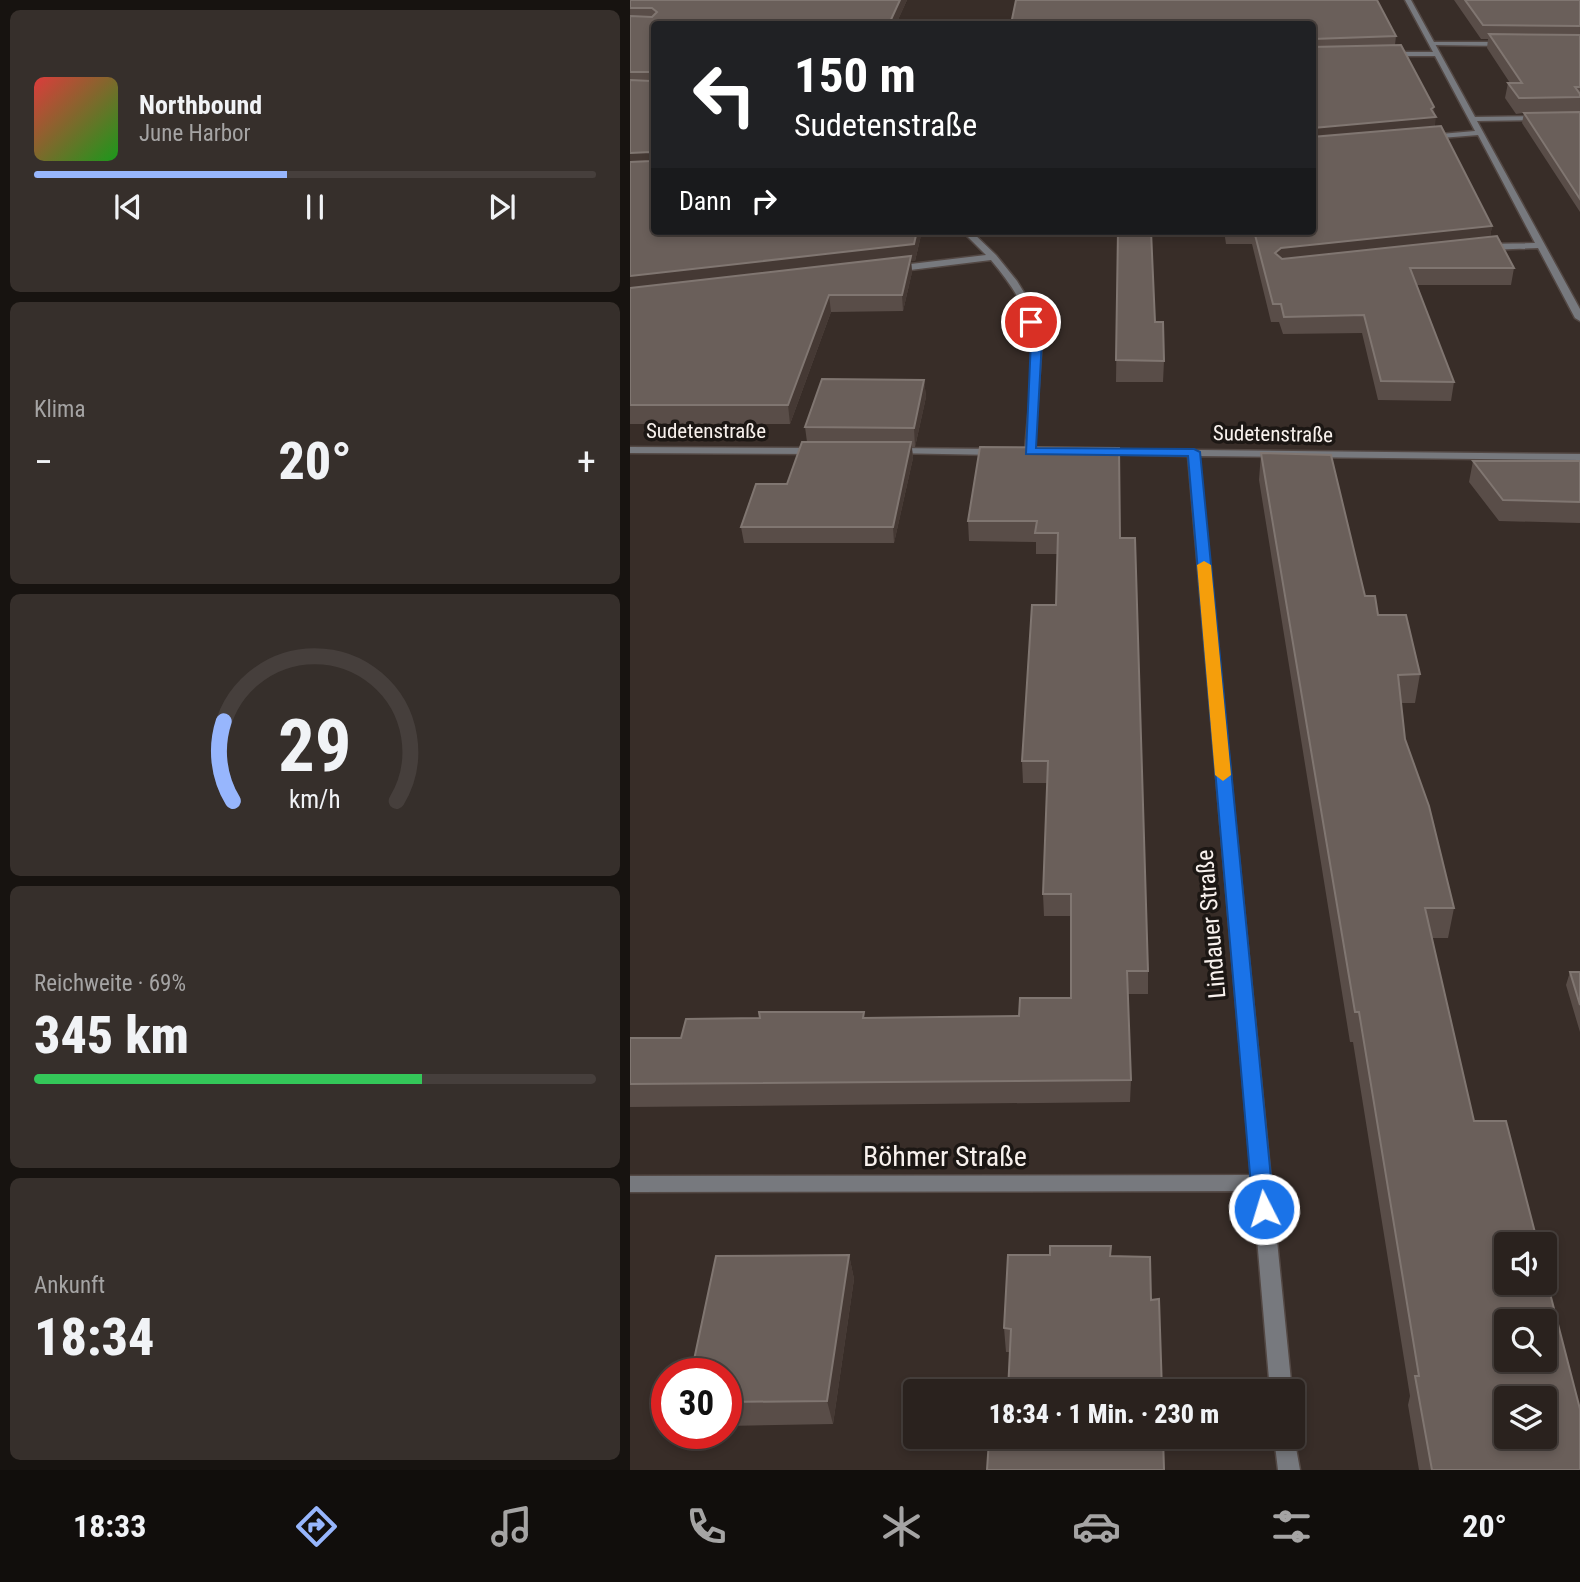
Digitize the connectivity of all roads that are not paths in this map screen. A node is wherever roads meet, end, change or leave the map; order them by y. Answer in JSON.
{"nodes":[{"id":1,"x":1408,"y":0,"type":"edge"},
{"id":2,"x":1432,"y":43,"type":"junction"},
{"id":3,"x":1513,"y":44,"type":"edge"},
{"id":4,"x":1374,"y":54,"type":"edge"},
{"id":5,"x":1437,"y":54,"type":"junction"},
{"id":6,"x":1553,"y":118,"type":"edge"},
{"id":7,"x":1473,"y":119,"type":"junction"},
{"id":8,"x":1480,"y":133,"type":"junction"},
{"id":9,"x":1416,"y":139,"type":"edge"},
{"id":10,"x":970,"y":235,"type":"edge"},
{"id":11,"x":1541,"y":245,"type":"junction"},
{"id":12,"x":1478,"y":248,"type":"edge"},
{"id":13,"x":993,"y":257,"type":"junction"},
{"id":14,"x":885,"y":270,"type":"edge"},
{"id":15,"x":1580,"y":318,"type":"edge"},
{"id":16,"x":630,"y":450,"type":"edge"},
{"id":17,"x":837,"y":451,"type":"edge"},
{"id":18,"x":878,"y":451,"type":"edge"},
{"id":19,"x":1002,"y":452,"type":"edge"},
{"id":20,"x":1016,"y":452,"type":"edge"},
{"id":21,"x":1030,"y":452,"type":"junction"},
{"id":22,"x":1044,"y":452,"type":"edge"},
{"id":23,"x":1084,"y":452,"type":"edge"},
{"id":24,"x":1194,"y":452,"type":"junction"},
{"id":25,"x":1580,"y":457,"type":"edge"},
{"id":26,"x":1261,"y":1183,"type":"junction"},
{"id":27,"x":630,"y":1184,"type":"edge"},
{"id":28,"x":1280,"y":1379,"type":"edge"},
{"id":29,"x":1286,"y":1449,"type":"edge"},
{"id":30,"x":1289,"y":1470,"type":"edge"}],
"edges":[{"from":1,"to":2,"type":"street"},
{"from":2,"to":3,"type":"street"},
{"from":2,"to":5,"type":"street"},
{"from":4,"to":5,"type":"street"},
{"from":5,"to":7,"type":"street"},
{"from":6,"to":7,"type":"street"},
{"from":7,"to":8,"type":"street"},
{"from":8,"to":9,"type":"street"},
{"from":8,"to":11,"type":"street"},
{"from":10,"to":13,"type":"street"},
{"from":11,"to":12,"type":"street"},
{"from":11,"to":15,"type":"street"},
{"from":13,"to":14,"type":"street"},
{"from":13,"to":21,"type":"street"},
{"from":16,"to":17,"type":"street","name":"Sudetenstraße"},
{"from":18,"to":19,"type":"street"},
{"from":20,"to":21,"type":"street"},
{"from":21,"to":22,"type":"street"},
{"from":23,"to":24,"type":"street","name":"Sudetenstraße"},
{"from":24,"to":25,"type":"street","name":"Sudetenstraße"},
{"from":24,"to":26,"type":"street","name":"Lindauer Straße"},
{"from":26,"to":27,"type":"street","name":"Böhmer Straße"},
{"from":26,"to":28,"type":"street","name":"Lindauer Straße"},
{"from":29,"to":30,"type":"street"}]}
